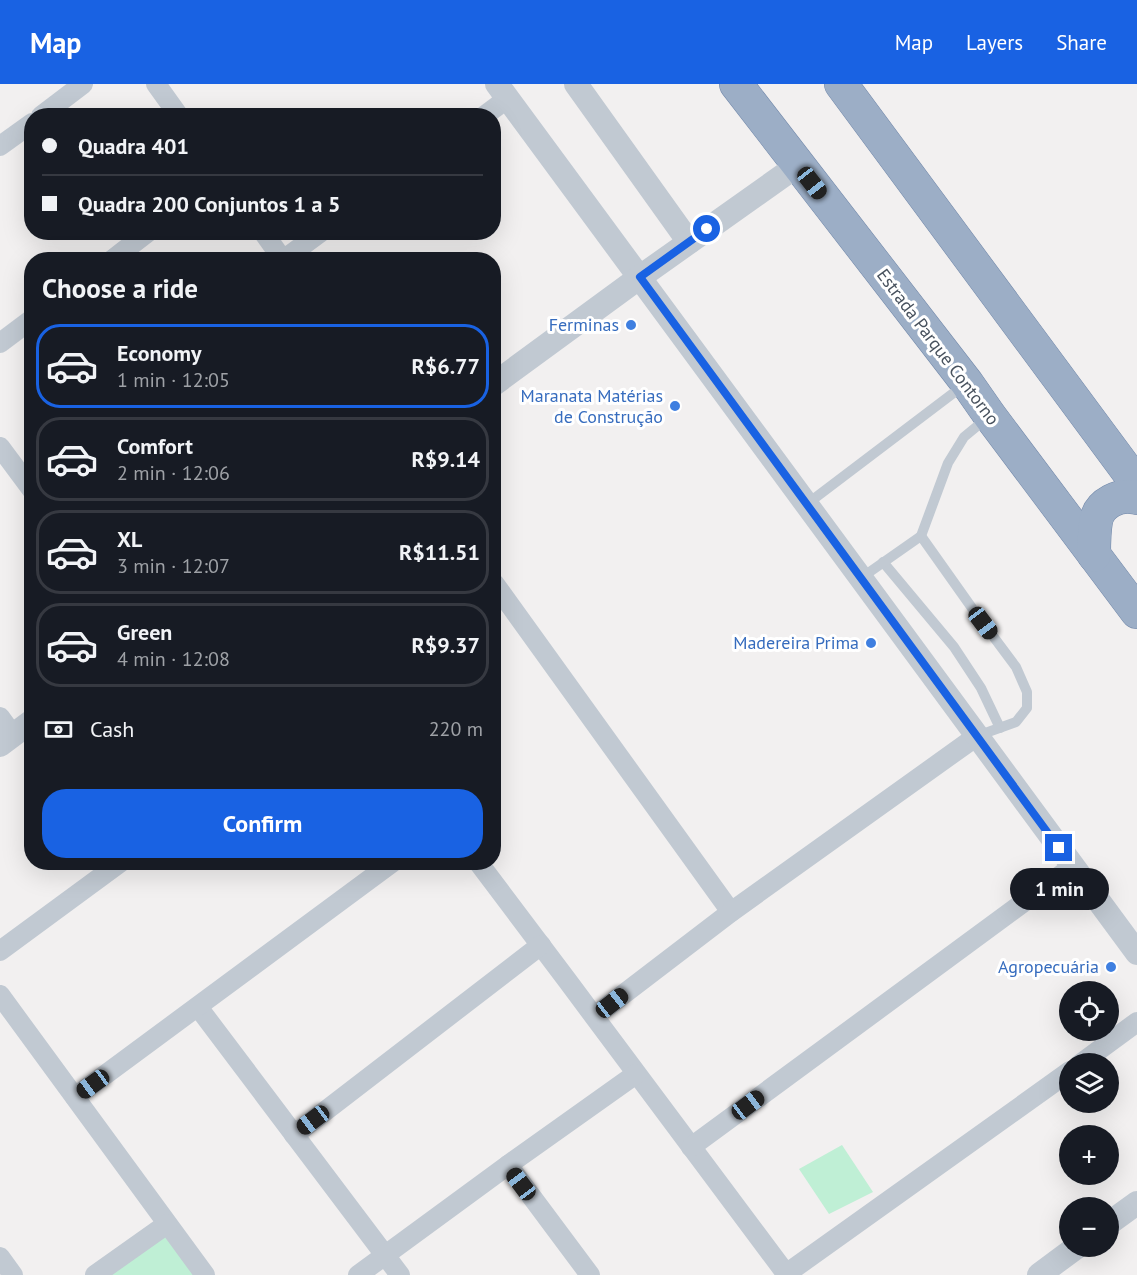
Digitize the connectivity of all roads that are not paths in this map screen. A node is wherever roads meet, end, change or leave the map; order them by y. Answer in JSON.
{"nodes":[{"id":1,"x":83,"y":84,"type":"edge"},
{"id":2,"x":156,"y":84,"type":"edge"},
{"id":3,"x":576,"y":84,"type":"edge"},
{"id":4,"x":736,"y":84,"type":"edge"},
{"id":5,"x":841,"y":84,"type":"edge"},
{"id":6,"x":503,"y":91,"type":"edge"},
{"id":7,"x":52,"y":108,"type":"edge"},
{"id":8,"x":173,"y":108,"type":"edge"},
{"id":9,"x":490,"y":108,"type":"edge"},
{"id":10,"x":24,"y":129,"type":"edge"},
{"id":11,"x":0,"y":146,"type":"edge"},
{"id":12,"x":798,"y":165,"type":"junction"},
{"id":13,"x":138,"y":240,"type":"edge"},
{"id":14,"x":310,"y":240,"type":"edge"},
{"id":15,"x":689,"y":242,"type":"junction"},
{"id":16,"x":122,"y":252,"type":"edge"},
{"id":17,"x":294,"y":252,"type":"edge"},
{"id":18,"x":640,"y":277,"type":"junction"},
{"id":19,"x":24,"y":325,"type":"edge"},
{"id":20,"x":0,"y":343,"type":"edge"},
{"id":21,"x":501,"y":379,"type":"edge"},
{"id":22,"x":967,"y":383,"type":"junction"},
{"id":23,"x":990,"y":416,"type":"junction"},
{"id":24,"x":0,"y":447,"type":"edge"},
{"id":25,"x":24,"y":479,"type":"edge"},
{"id":26,"x":1137,"y":484,"type":"edge"},
{"id":27,"x":1137,"y":498,"type":"edge"},
{"id":28,"x":807,"y":504,"type":"junction"},
{"id":29,"x":921,"y":536,"type":"junction"},
{"id":30,"x":1094,"y":555,"type":"junction"},
{"id":31,"x":883,"y":562,"type":"junction"},
{"id":32,"x":861,"y":578,"type":"junction"},
{"id":33,"x":501,"y":593,"type":"edge"},
{"id":34,"x":1137,"y":612,"type":"edge"},
{"id":35,"x":1000,"y":728,"type":"junction"},
{"id":36,"x":977,"y":735,"type":"junction"},
{"id":37,"x":1073,"y":866,"type":"junction"},
{"id":38,"x":110,"y":870,"type":"edge"},
{"id":39,"x":382,"y":870,"type":"edge"},
{"id":40,"x":484,"y":870,"type":"edge"},
{"id":41,"x":731,"y":912,"type":"junction"},
{"id":42,"x":541,"y":945,"type":"junction"},
{"id":43,"x":0,"y":951,"type":"edge"},
{"id":44,"x":1137,"y":953,"type":"edge"},
{"id":45,"x":0,"y":995,"type":"edge"},
{"id":46,"x":198,"y":1007,"type":"junction"},
{"id":47,"x":595,"y":1016,"type":"junction"},
{"id":48,"x":1137,"y":1022,"type":"edge"},
{"id":49,"x":1095,"y":1053,"type":"edge"},
{"id":50,"x":636,"y":1074,"type":"junction"},
{"id":51,"x":1059,"y":1079,"type":"edge"},
{"id":52,"x":75,"y":1097,"type":"junction"},
{"id":53,"x":294,"y":1135,"type":"junction"},
{"id":54,"x":691,"y":1147,"type":"junction"},
{"id":55,"x":508,"y":1165,"type":"junction"},
{"id":56,"x":1137,"y":1203,"type":"edge"},
{"id":57,"x":1119,"y":1216,"type":"edge"},
{"id":58,"x":167,"y":1224,"type":"junction"},
{"id":59,"x":385,"y":1255,"type":"junction"},
{"id":60,"x":0,"y":1257,"type":"edge"},
{"id":61,"x":1063,"y":1257,"type":"edge"},
{"id":62,"x":13,"y":1275,"type":"edge"},
{"id":63,"x":94,"y":1275,"type":"edge"},
{"id":64,"x":205,"y":1275,"type":"edge"},
{"id":65,"x":358,"y":1275,"type":"edge"},
{"id":66,"x":400,"y":1275,"type":"edge"},
{"id":67,"x":590,"y":1275,"type":"edge"},
{"id":68,"x":787,"y":1275,"type":"edge"},
{"id":69,"x":1039,"y":1275,"type":"edge"}],
"edges":[{"from":1,"to":7,"type":"street"},
{"from":2,"to":8,"type":"street"},
{"from":3,"to":15,"type":"street"},
{"from":4,"to":12,"type":"highway","name":"Estrada Parque Contorno"},
{"from":5,"to":26,"type":"highway"},
{"from":6,"to":9,"type":"street"},
{"from":6,"to":18,"type":"street"},
{"from":10,"to":11,"type":"street"},
{"from":12,"to":15,"type":"street"},
{"from":12,"to":22,"type":"highway","name":"Estrada Parque Contorno"},
{"from":13,"to":16,"type":"street"},
{"from":14,"to":17,"type":"street"},
{"from":15,"to":18,"type":"street"},
{"from":18,"to":21,"type":"street"},
{"from":18,"to":28,"type":"street"},
{"from":19,"to":20,"type":"street"},
{"from":22,"to":23,"type":"highway","name":"Estrada Parque Contorno"},
{"from":22,"to":28,"type":"lane"},
{"from":23,"to":29,"type":"lane"},
{"from":23,"to":30,"type":"highway","name":"Estrada Parque Contorno"},
{"from":24,"to":25,"type":"street"},
{"from":27,"to":30,"type":"highway"},
{"from":28,"to":32,"type":"street"},
{"from":29,"to":31,"type":"lane"},
{"from":29,"to":35,"type":"lane"},
{"from":30,"to":34,"type":"highway","name":"Estrada Parque Contorno"},
{"from":31,"to":32,"type":"lane"},
{"from":31,"to":35,"type":"lane"},
{"from":32,"to":36,"type":"street"},
{"from":33,"to":41,"type":"street"},
{"from":35,"to":36,"type":"lane"},
{"from":36,"to":37,"type":"street"},
{"from":36,"to":41,"type":"street"},
{"from":37,"to":44,"type":"street"},
{"from":37,"to":54,"type":"street"},
{"from":38,"to":43,"type":"street"},
{"from":39,"to":46,"type":"street"},
{"from":40,"to":42,"type":"street"},
{"from":41,"to":47,"type":"street"},
{"from":42,"to":47,"type":"street"},
{"from":42,"to":53,"type":"street"},
{"from":45,"to":52,"type":"street"},
{"from":46,"to":52,"type":"street"},
{"from":46,"to":53,"type":"street"},
{"from":47,"to":50,"type":"street"},
{"from":48,"to":49,"type":"street"},
{"from":50,"to":54,"type":"street"},
{"from":50,"to":55,"type":"street"},
{"from":51,"to":68,"type":"street"},
{"from":52,"to":58,"type":"street"},
{"from":53,"to":59,"type":"street"},
{"from":54,"to":68,"type":"street"},
{"from":55,"to":59,"type":"street"},
{"from":55,"to":67,"type":"street"},
{"from":56,"to":57,"type":"street"},
{"from":58,"to":63,"type":"street"},
{"from":58,"to":64,"type":"street"},
{"from":59,"to":65,"type":"street"},
{"from":59,"to":66,"type":"street"},
{"from":60,"to":62,"type":"street"},
{"from":61,"to":69,"type":"street"}]}
